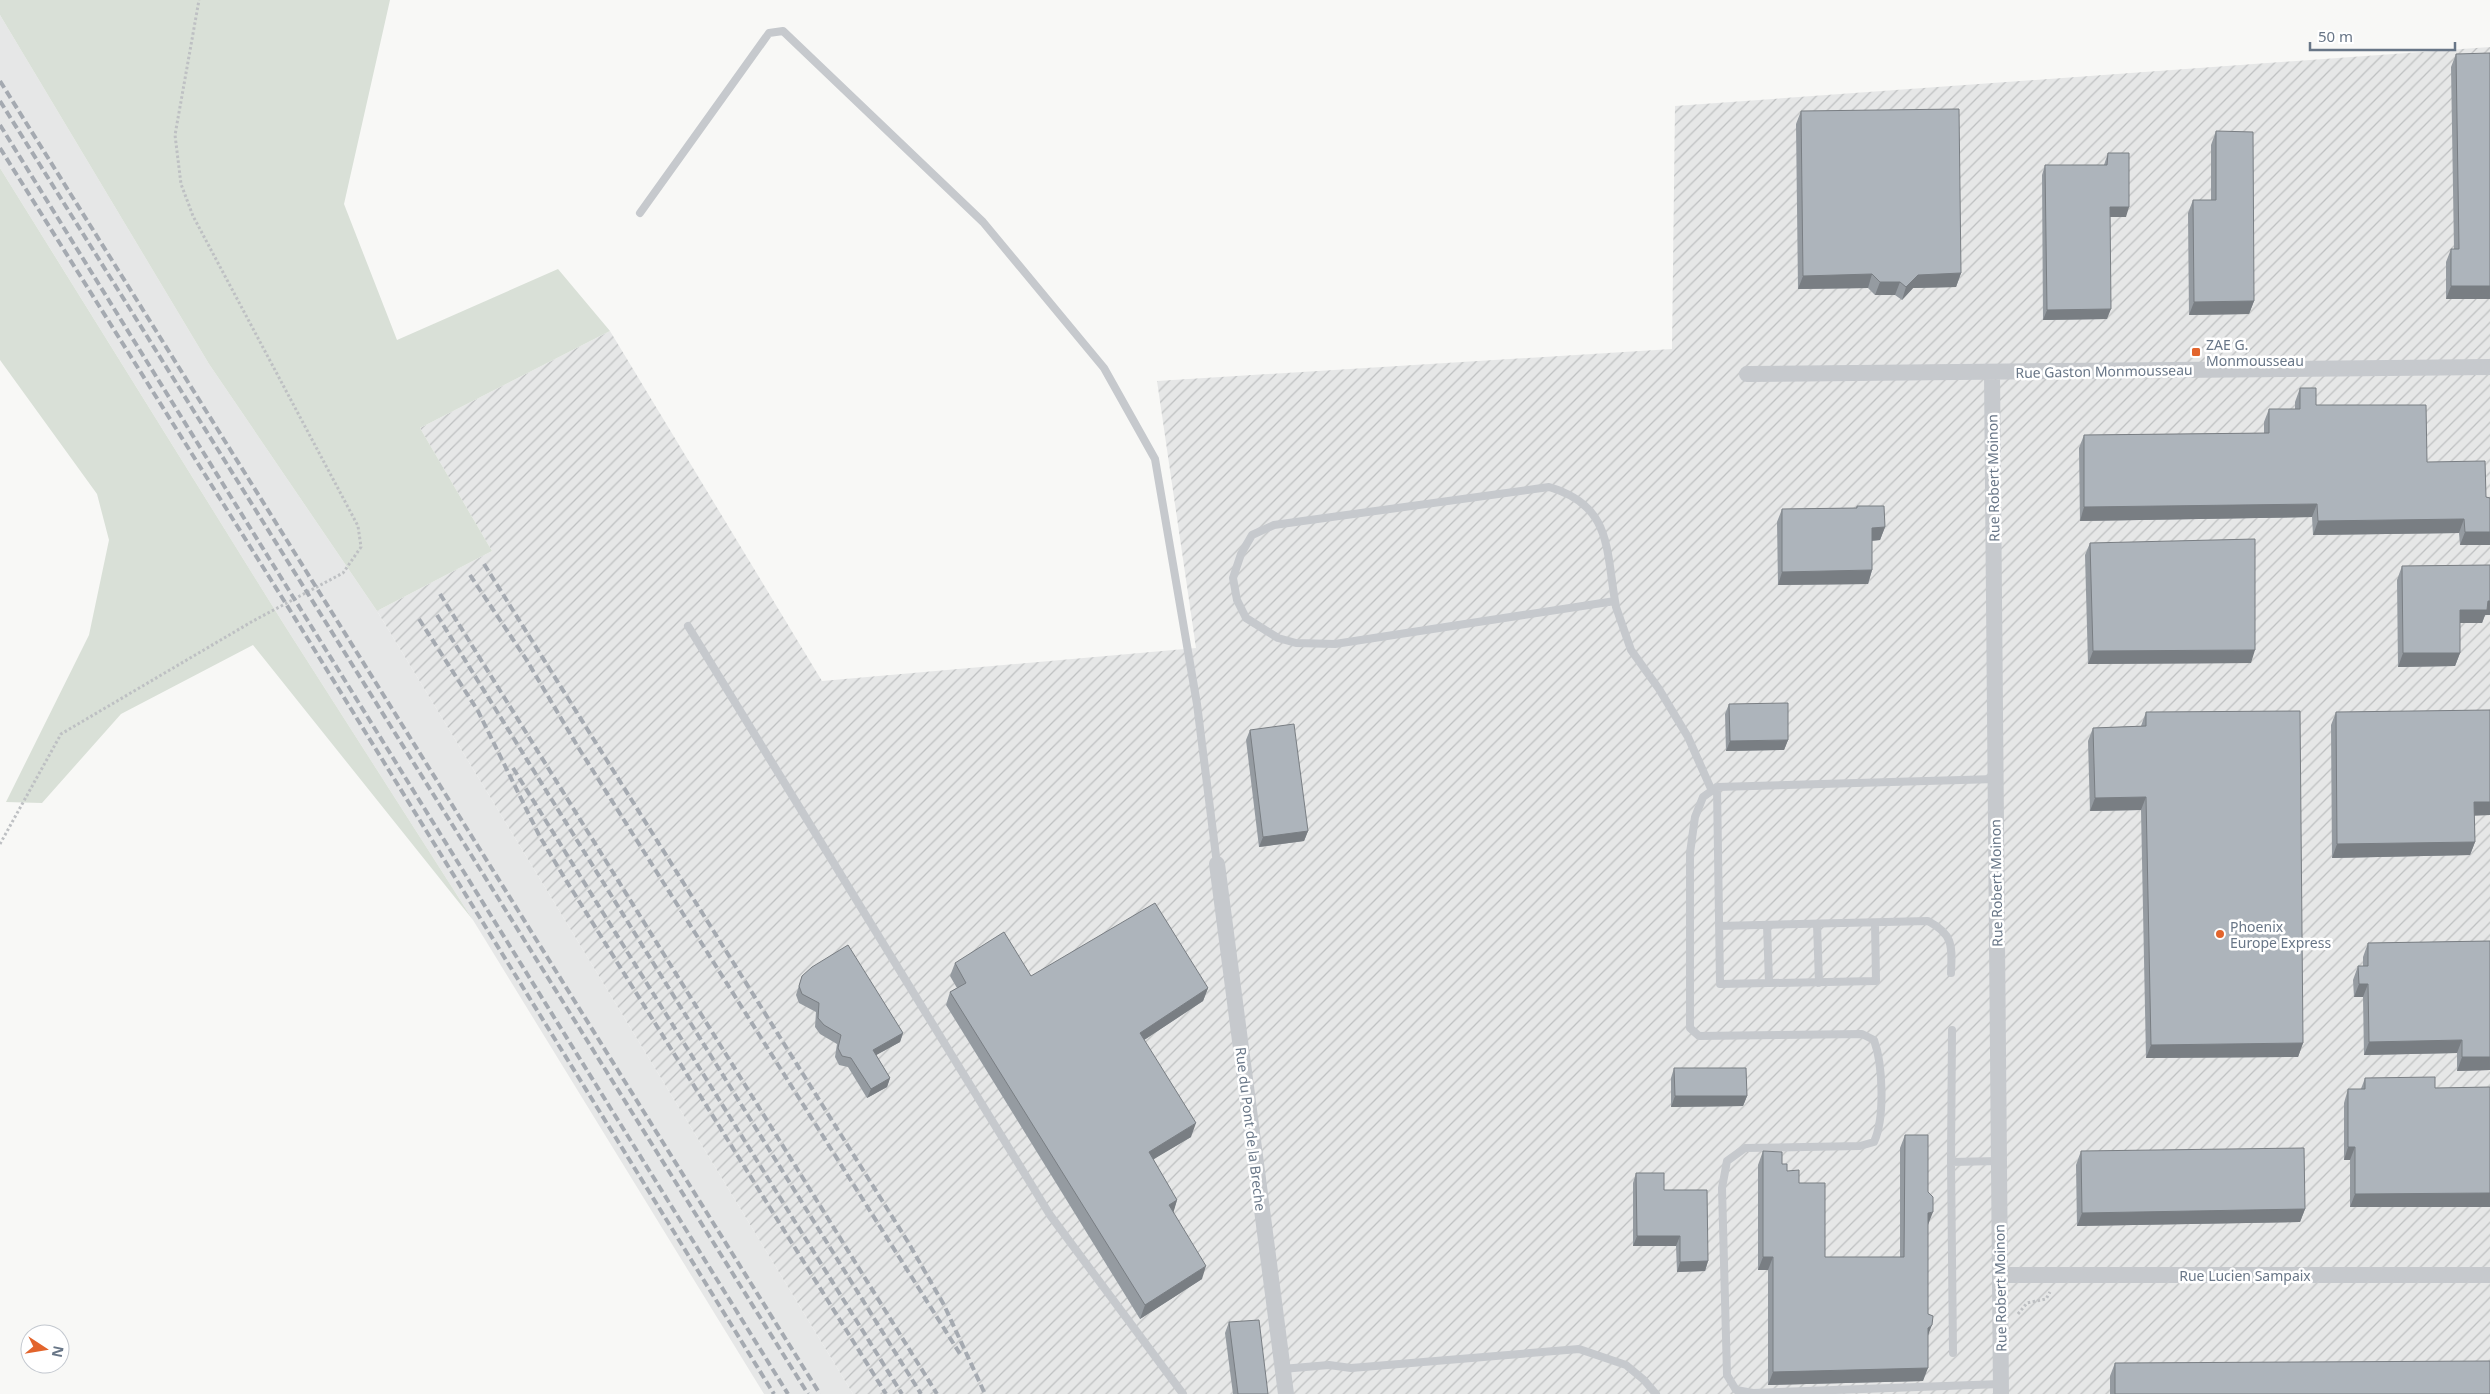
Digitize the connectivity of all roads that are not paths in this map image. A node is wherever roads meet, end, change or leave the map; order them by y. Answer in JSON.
{"nodes":[{"id":1,"x":640,"y":213,"type":"dead end"},
{"id":2,"x":2490,"y":367,"type":"edge"},
{"id":3,"x":1992,"y":372,"type":"junction"},
{"id":4,"x":1747,"y":374,"type":"dead end"},
{"id":5,"x":1615,"y":601,"type":"junction"},
{"id":6,"x":688,"y":626,"type":"dead end"},
{"id":7,"x":1996,"y":779,"type":"junction"},
{"id":8,"x":1714,"y":789,"type":"junction"},
{"id":9,"x":1217,"y":864,"type":"joint"},
{"id":10,"x":1875,"y":923,"type":"junction"},
{"id":11,"x":1818,"y":924,"type":"junction"},
{"id":12,"x":1767,"y":925,"type":"junction"},
{"id":13,"x":1719,"y":926,"type":"junction"},
{"id":14,"x":1951,"y":973,"type":"dead end"},
{"id":15,"x":1769,"y":983,"type":"junction"},
{"id":16,"x":1818,"y":983,"type":"junction"},
{"id":17,"x":1952,"y":1030,"type":"dead end"},
{"id":18,"x":1999,"y":1161,"type":"junction"},
{"id":19,"x":1951,"y":1162,"type":"junction"},
{"id":20,"x":2000,"y":1275,"type":"junction"},
{"id":21,"x":2490,"y":1275,"type":"edge"},
{"id":22,"x":1953,"y":1353,"type":"dead end"},
{"id":23,"x":1282,"y":1369,"type":"junction"},
{"id":24,"x":2001,"y":1389,"type":"edge"},
{"id":25,"x":1183,"y":1394,"type":"edge"},
{"id":26,"x":1286,"y":1394,"type":"edge"},
{"id":27,"x":1656,"y":1394,"type":"edge"}],
"edges":[{"from":1,"to":9,"type":"lane"},
{"from":2,"to":3,"type":"street","name":"Rue Gaston Monmousseau"},
{"from":3,"to":4,"type":"street","name":"Rue Gaston Monmousseau"},
{"from":3,"to":7,"type":"street","name":"Rue Robert Moinon"},
{"from":5,"to":5,"type":"lane"},
{"from":5,"to":8,"type":"lane"},
{"from":6,"to":25,"type":"lane"},
{"from":7,"to":8,"type":"lane"},
{"from":7,"to":18,"type":"street","name":"Rue Robert Moinon"},
{"from":8,"to":13,"type":"lane"},
{"from":8,"to":24,"type":"lane"},
{"from":9,"to":23,"type":"street","name":"Rue du Pont de la Breche"},
{"from":10,"to":11,"type":"lane"},
{"from":10,"to":14,"type":"lane"},
{"from":10,"to":16,"type":"lane"},
{"from":11,"to":12,"type":"lane"},
{"from":11,"to":16,"type":"lane"},
{"from":12,"to":13,"type":"lane"},
{"from":12,"to":15,"type":"lane"},
{"from":13,"to":15,"type":"lane"},
{"from":15,"to":16,"type":"lane"},
{"from":17,"to":19,"type":"lane"},
{"from":18,"to":19,"type":"lane"},
{"from":18,"to":20,"type":"street","name":"Rue Robert Moinon"},
{"from":19,"to":22,"type":"lane"},
{"from":20,"to":21,"type":"street","name":"Rue Lucien Sampaix"},
{"from":20,"to":24,"type":"street","name":"Rue Robert Moinon"},
{"from":23,"to":26,"type":"street","name":"Rue du Pont de la Breche"},
{"from":23,"to":27,"type":"lane"}]}
